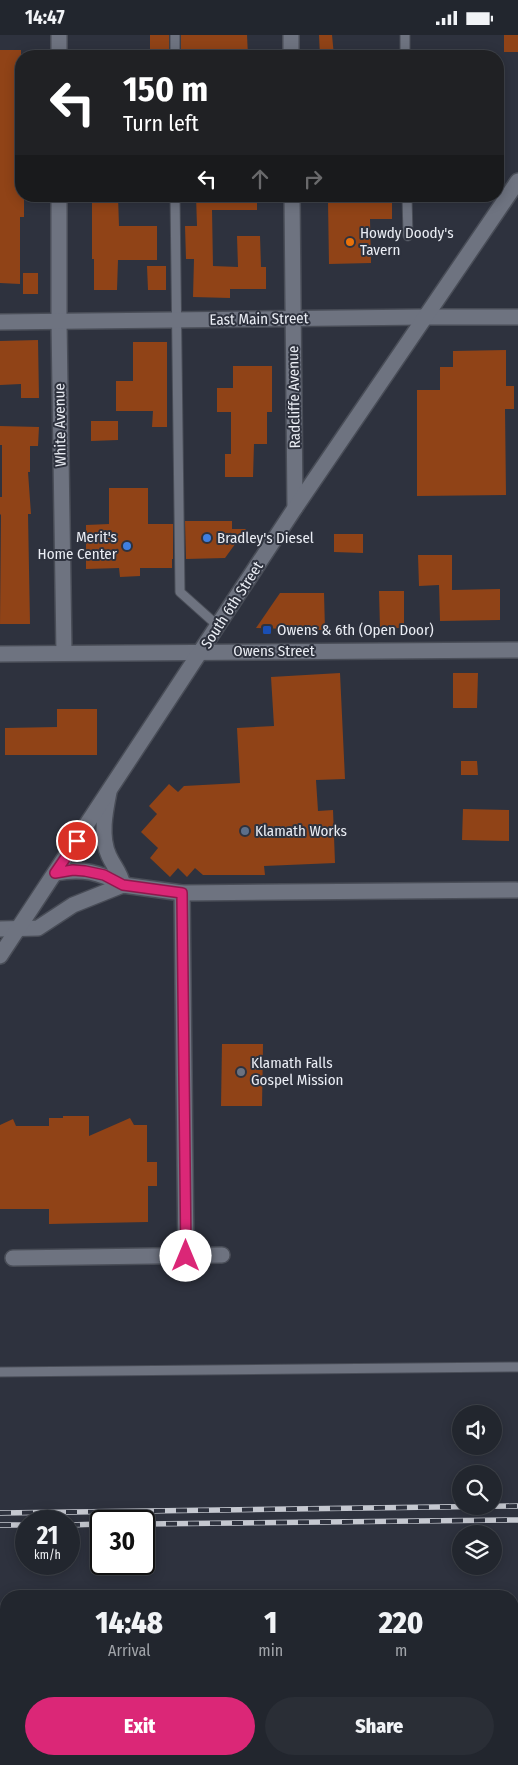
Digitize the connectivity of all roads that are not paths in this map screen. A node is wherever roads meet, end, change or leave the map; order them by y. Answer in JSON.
{"nodes":[{"id":1,"x":59,"y":35,"type":"edge"},
{"id":2,"x":174,"y":35,"type":"edge"},
{"id":3,"x":291,"y":35,"type":"edge"},
{"id":4,"x":405,"y":35,"type":"edge"},
{"id":5,"x":59,"y":50,"type":"edge"},
{"id":6,"x":175,"y":50,"type":"edge"},
{"id":7,"x":291,"y":50,"type":"edge"},
{"id":8,"x":405,"y":50,"type":"edge"},
{"id":9,"x":518,"y":181,"type":"edge"},
{"id":10,"x":504,"y":201,"type":"edge"},
{"id":11,"x":59,"y":202,"type":"edge"},
{"id":12,"x":175,"y":202,"type":"edge"},
{"id":13,"x":292,"y":202,"type":"edge"},
{"id":14,"x":407,"y":202,"type":"edge"},
{"id":15,"x":503,"y":202,"type":"edge"},
{"id":16,"x":408,"y":236,"type":"dead end"},
{"id":17,"x":424,"y":317,"type":"junction"},
{"id":18,"x":518,"y":317,"type":"edge"},
{"id":19,"x":292,"y":318,"type":"junction"},
{"id":20,"x":176,"y":320,"type":"junction"},
{"id":21,"x":0,"y":322,"type":"edge"},
{"id":22,"x":58,"y":322,"type":"junction"},
{"id":23,"x":296,"y":508,"type":"junction"},
{"id":24,"x":218,"y":626,"type":"junction"},
{"id":25,"x":518,"y":650,"type":"edge"},
{"id":26,"x":201,"y":652,"type":"junction"},
{"id":27,"x":64,"y":653,"type":"junction"},
{"id":28,"x":0,"y":654,"type":"edge"},
{"id":29,"x":108,"y":792,"type":"junction"},
{"id":30,"x":55,"y":873,"type":"junction"},
{"id":31,"x":123,"y":885,"type":"junction"},
{"id":32,"x":516,"y":890,"type":"dead end"},
{"id":33,"x":182,"y":893,"type":"junction"},
{"id":34,"x":0,"y":929,"type":"edge"},
{"id":35,"x":18,"y":929,"type":"junction"},
{"id":36,"x":0,"y":956,"type":"edge"},
{"id":37,"x":222,"y":1255,"type":"dead end"},
{"id":38,"x":186,"y":1256,"type":"junction"},
{"id":39,"x":12,"y":1258,"type":"dead end"},
{"id":40,"x":518,"y":1367,"type":"edge"},
{"id":41,"x":0,"y":1372,"type":"edge"}],
"edges":[{"from":1,"to":5,"type":"street"},
{"from":2,"to":6,"type":"lane"},
{"from":3,"to":7,"type":"street"},
{"from":4,"to":8,"type":"lane"},
{"from":9,"to":10,"type":"street","name":"South 6th Street"},
{"from":11,"to":22,"type":"street","name":"White Avenue"},
{"from":12,"to":20,"type":"lane"},
{"from":13,"to":19,"type":"street","name":"Radcliffe Avenue"},
{"from":14,"to":16,"type":"lane"},
{"from":15,"to":17,"type":"street","name":"South 6th Street"},
{"from":17,"to":18,"type":"street","name":"East Main Street"},
{"from":17,"to":19,"type":"street","name":"East Main Street"},
{"from":17,"to":23,"type":"street","name":"South 6th Street"},
{"from":19,"to":20,"type":"street","name":"East Main Street"},
{"from":19,"to":23,"type":"street","name":"Radcliffe Avenue"},
{"from":20,"to":22,"type":"street","name":"East Main Street"},
{"from":20,"to":24,"type":"lane"},
{"from":21,"to":22,"type":"street","name":"East Main Street"},
{"from":22,"to":27,"type":"street","name":"White Avenue"},
{"from":23,"to":24,"type":"street","name":"South 6th Street"},
{"from":24,"to":26,"type":"street","name":"South 6th Street"},
{"from":25,"to":26,"type":"street","name":"Owens Street"},
{"from":26,"to":27,"type":"street","name":"Owens Street"},
{"from":26,"to":29,"type":"street","name":"South 6th Street"},
{"from":27,"to":28,"type":"street","name":"Owens Street"},
{"from":29,"to":30,"type":"street","name":"South 6th Street"},
{"from":29,"to":31,"type":"street"},
{"from":30,"to":31,"type":"street"},
{"from":30,"to":35,"type":"street","name":"South 6th Street"},
{"from":31,"to":33,"type":"street"},
{"from":31,"to":35,"type":"street"},
{"from":32,"to":33,"type":"street"},
{"from":33,"to":38,"type":"street"},
{"from":34,"to":35,"type":"street"},
{"from":35,"to":36,"type":"street","name":"South 6th Street"},
{"from":37,"to":38,"type":"street"},
{"from":38,"to":39,"type":"street"},
{"from":40,"to":41,"type":"lane"}]}
